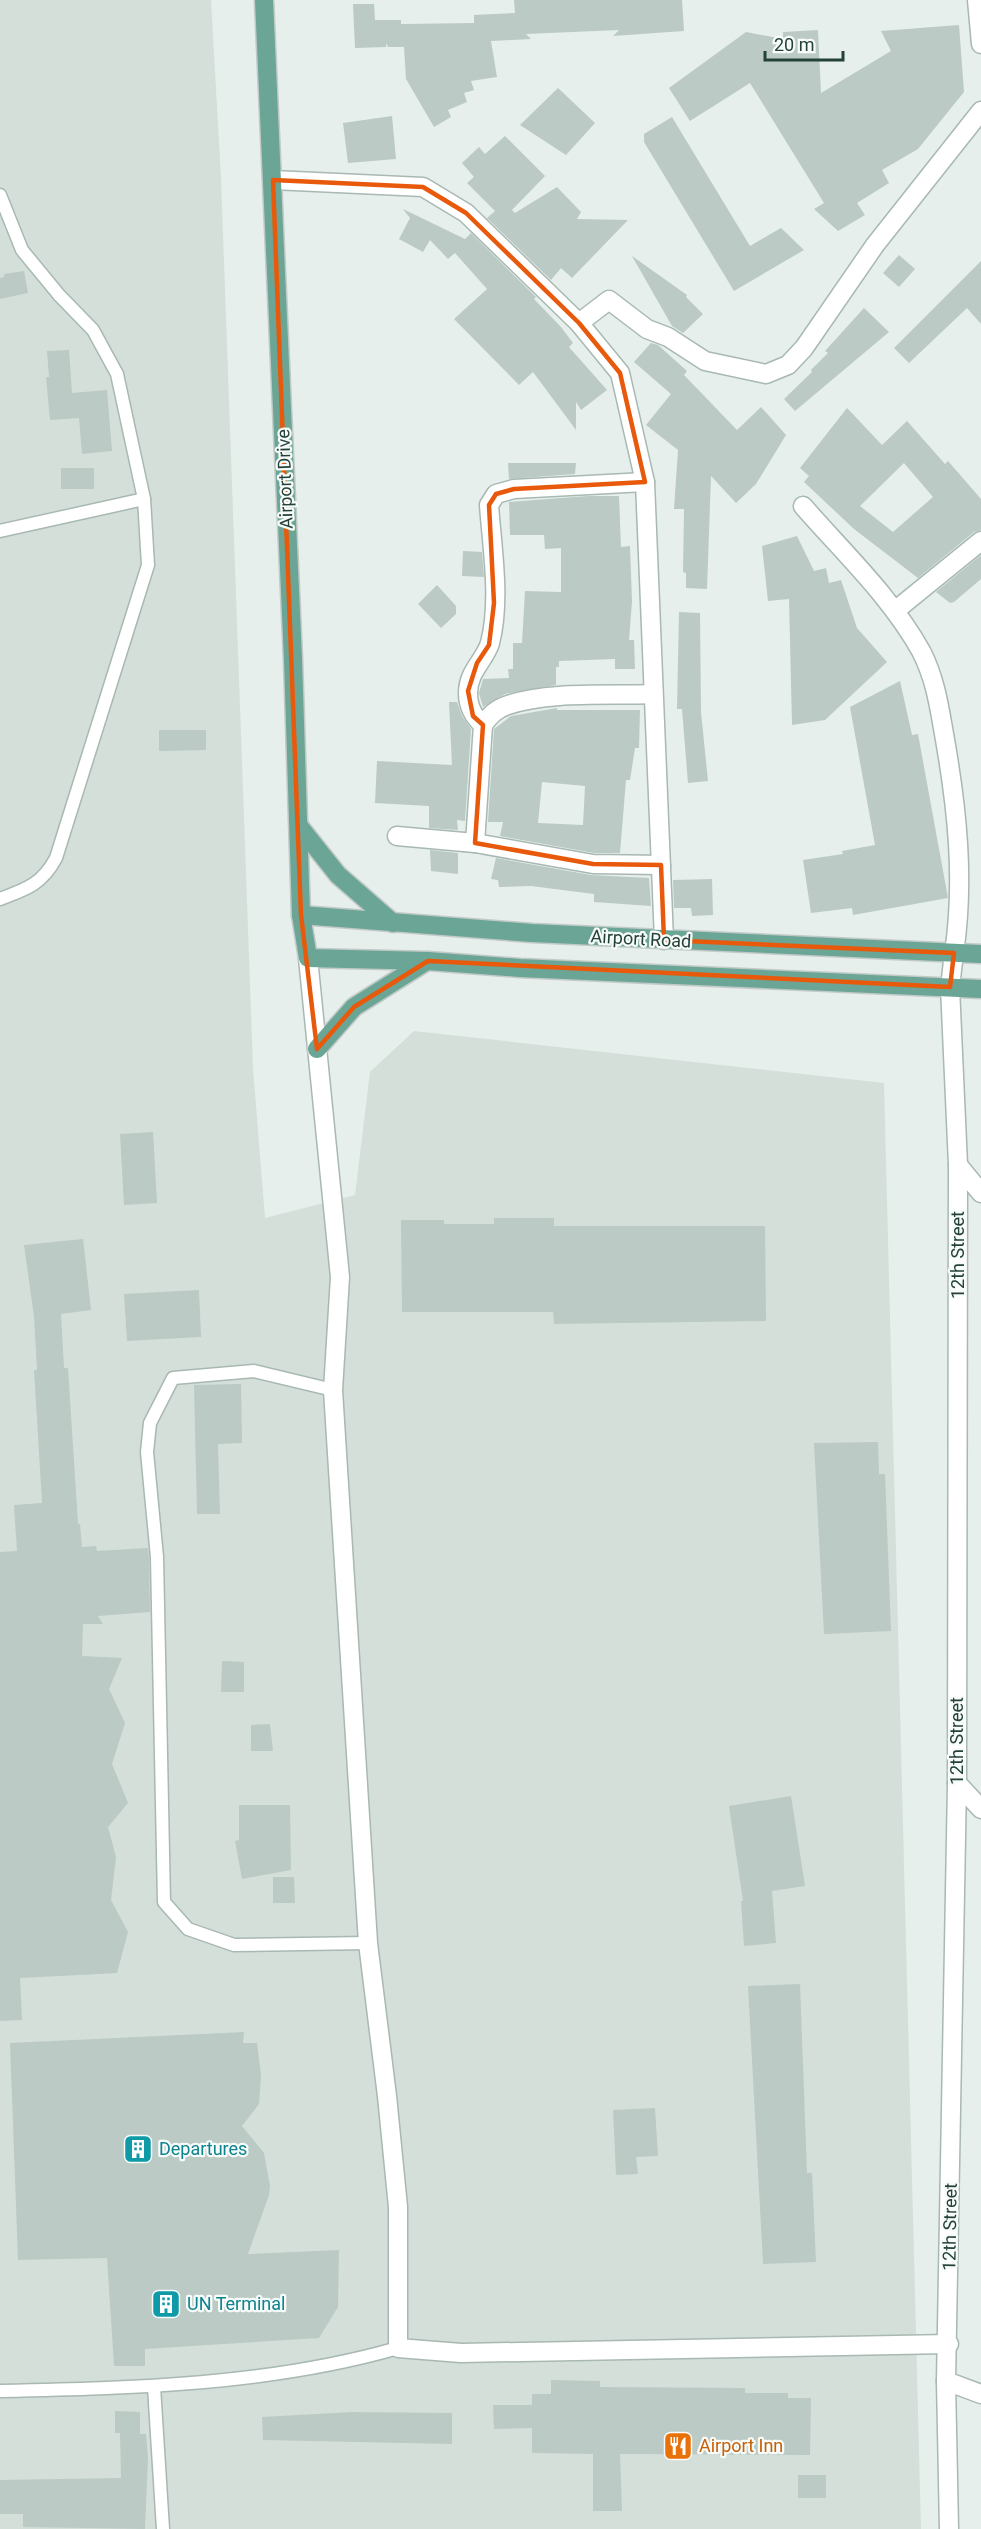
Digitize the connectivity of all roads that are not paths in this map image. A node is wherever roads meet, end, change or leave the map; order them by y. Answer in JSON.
{"nodes":[{"id":1,"x":264,"y":0,"type":"edge"},
{"id":2,"x":977,"y":0,"type":"edge"},
{"id":3,"x":981,"y":44,"type":"edge"},
{"id":4,"x":981,"y":111,"type":"edge"},
{"id":5,"x":273,"y":180,"type":"junction"},
{"id":6,"x":0,"y":195,"type":"edge"},
{"id":7,"x":579,"y":322,"type":"junction"},
{"id":8,"x":645,"y":482,"type":"junction"},
{"id":9,"x":144,"y":499,"type":"junction"},
{"id":10,"x":803,"y":506,"type":"dead end"},
{"id":11,"x":0,"y":531,"type":"edge"},
{"id":12,"x":981,"y":541,"type":"edge"},
{"id":13,"x":896,"y":610,"type":"junction"},
{"id":14,"x":653,"y":694,"type":"junction"},
{"id":15,"x":483,"y":725,"type":"junction"},
{"id":16,"x":299,"y":826,"type":"junction"},
{"id":17,"x":396,"y":836,"type":"dead end"},
{"id":18,"x":475,"y":843,"type":"junction"},
{"id":19,"x":661,"y":866,"type":"junction"},
{"id":20,"x":0,"y":899,"type":"edge"},
{"id":21,"x":301,"y":915,"type":"junction"},
{"id":22,"x":393,"y":923,"type":"junction"},
{"id":23,"x":664,"y":940,"type":"junction"},
{"id":24,"x":954,"y":952,"type":"junction"},
{"id":25,"x":981,"y":954,"type":"edge"},
{"id":26,"x":308,"y":958,"type":"junction"},
{"id":27,"x":428,"y":961,"type":"junction"},
{"id":28,"x":950,"y":987,"type":"junction"},
{"id":29,"x":981,"y":988,"type":"edge"},
{"id":30,"x":317,"y":1049,"type":"junction"},
{"id":31,"x":958,"y":1165,"type":"junction"},
{"id":32,"x":981,"y":1193,"type":"edge"},
{"id":33,"x":333,"y":1390,"type":"junction"},
{"id":34,"x":957,"y":1783,"type":"junction"},
{"id":35,"x":981,"y":1809,"type":"edge"},
{"id":36,"x":368,"y":1943,"type":"junction"},
{"id":37,"x":949,"y":2344,"type":"junction"},
{"id":38,"x":398,"y":2348,"type":"junction"},
{"id":39,"x":946,"y":2381,"type":"junction"},
{"id":40,"x":154,"y":2387,"type":"junction"},
{"id":41,"x":0,"y":2391,"type":"edge"},
{"id":42,"x":981,"y":2394,"type":"edge"},
{"id":43,"x":163,"y":2529,"type":"edge"},
{"id":44,"x":949,"y":2529,"type":"edge"}],
"edges":[{"from":1,"to":5,"type":"main road","name":"Airport Drive"},
{"from":2,"to":3,"type":"street"},
{"from":4,"to":7,"type":"street"},
{"from":5,"to":7,"type":"street"},
{"from":5,"to":16,"type":"main road","name":"Airport Drive"},
{"from":6,"to":9,"type":"lane"},
{"from":7,"to":8,"type":"street"},
{"from":8,"to":14,"type":"street"},
{"from":8,"to":15,"type":"street"},
{"from":9,"to":11,"type":"lane"},
{"from":9,"to":20,"type":"lane"},
{"from":10,"to":13,"type":"street","name":"12th Street"},
{"from":12,"to":13,"type":"street"},
{"from":13,"to":24,"type":"street","name":"12th Street"},
{"from":14,"to":15,"type":"street"},
{"from":14,"to":19,"type":"street"},
{"from":15,"to":18,"type":"street"},
{"from":16,"to":21,"type":"main road","name":"Airport Drive"},
{"from":16,"to":22,"type":"main road"},
{"from":17,"to":18,"type":"street"},
{"from":18,"to":19,"type":"street"},
{"from":19,"to":23,"type":"street"},
{"from":21,"to":22,"type":"main road","name":"Airport Road"},
{"from":21,"to":26,"type":"main road","name":"Airport Drive"},
{"from":22,"to":23,"type":"main road","name":"Airport Road"},
{"from":23,"to":24,"type":"main road","name":"Airport Road"},
{"from":24,"to":25,"type":"main road","name":"Airport Road"},
{"from":24,"to":28,"type":"street","name":"12th Street"},
{"from":26,"to":27,"type":"main road","name":"Airport Road"},
{"from":26,"to":30,"type":"street"},
{"from":27,"to":28,"type":"main road","name":"Airport Road"},
{"from":27,"to":30,"type":"main road"},
{"from":28,"to":29,"type":"main road","name":"Airport Road"},
{"from":28,"to":31,"type":"street","name":"12th Street"},
{"from":30,"to":33,"type":"street"},
{"from":31,"to":32,"type":"street"},
{"from":31,"to":34,"type":"street","name":"12th Street"},
{"from":33,"to":36,"type":"street"},
{"from":33,"to":36,"type":"lane"},
{"from":34,"to":35,"type":"street"},
{"from":34,"to":37,"type":"street","name":"12th Street"},
{"from":36,"to":38,"type":"street"},
{"from":37,"to":38,"type":"street"},
{"from":37,"to":39,"type":"street","name":"12th Street"},
{"from":38,"to":40,"type":"lane"},
{"from":39,"to":42,"type":"street"},
{"from":39,"to":44,"type":"street","name":"12th Street"},
{"from":40,"to":41,"type":"lane"},
{"from":40,"to":43,"type":"lane"}]}
